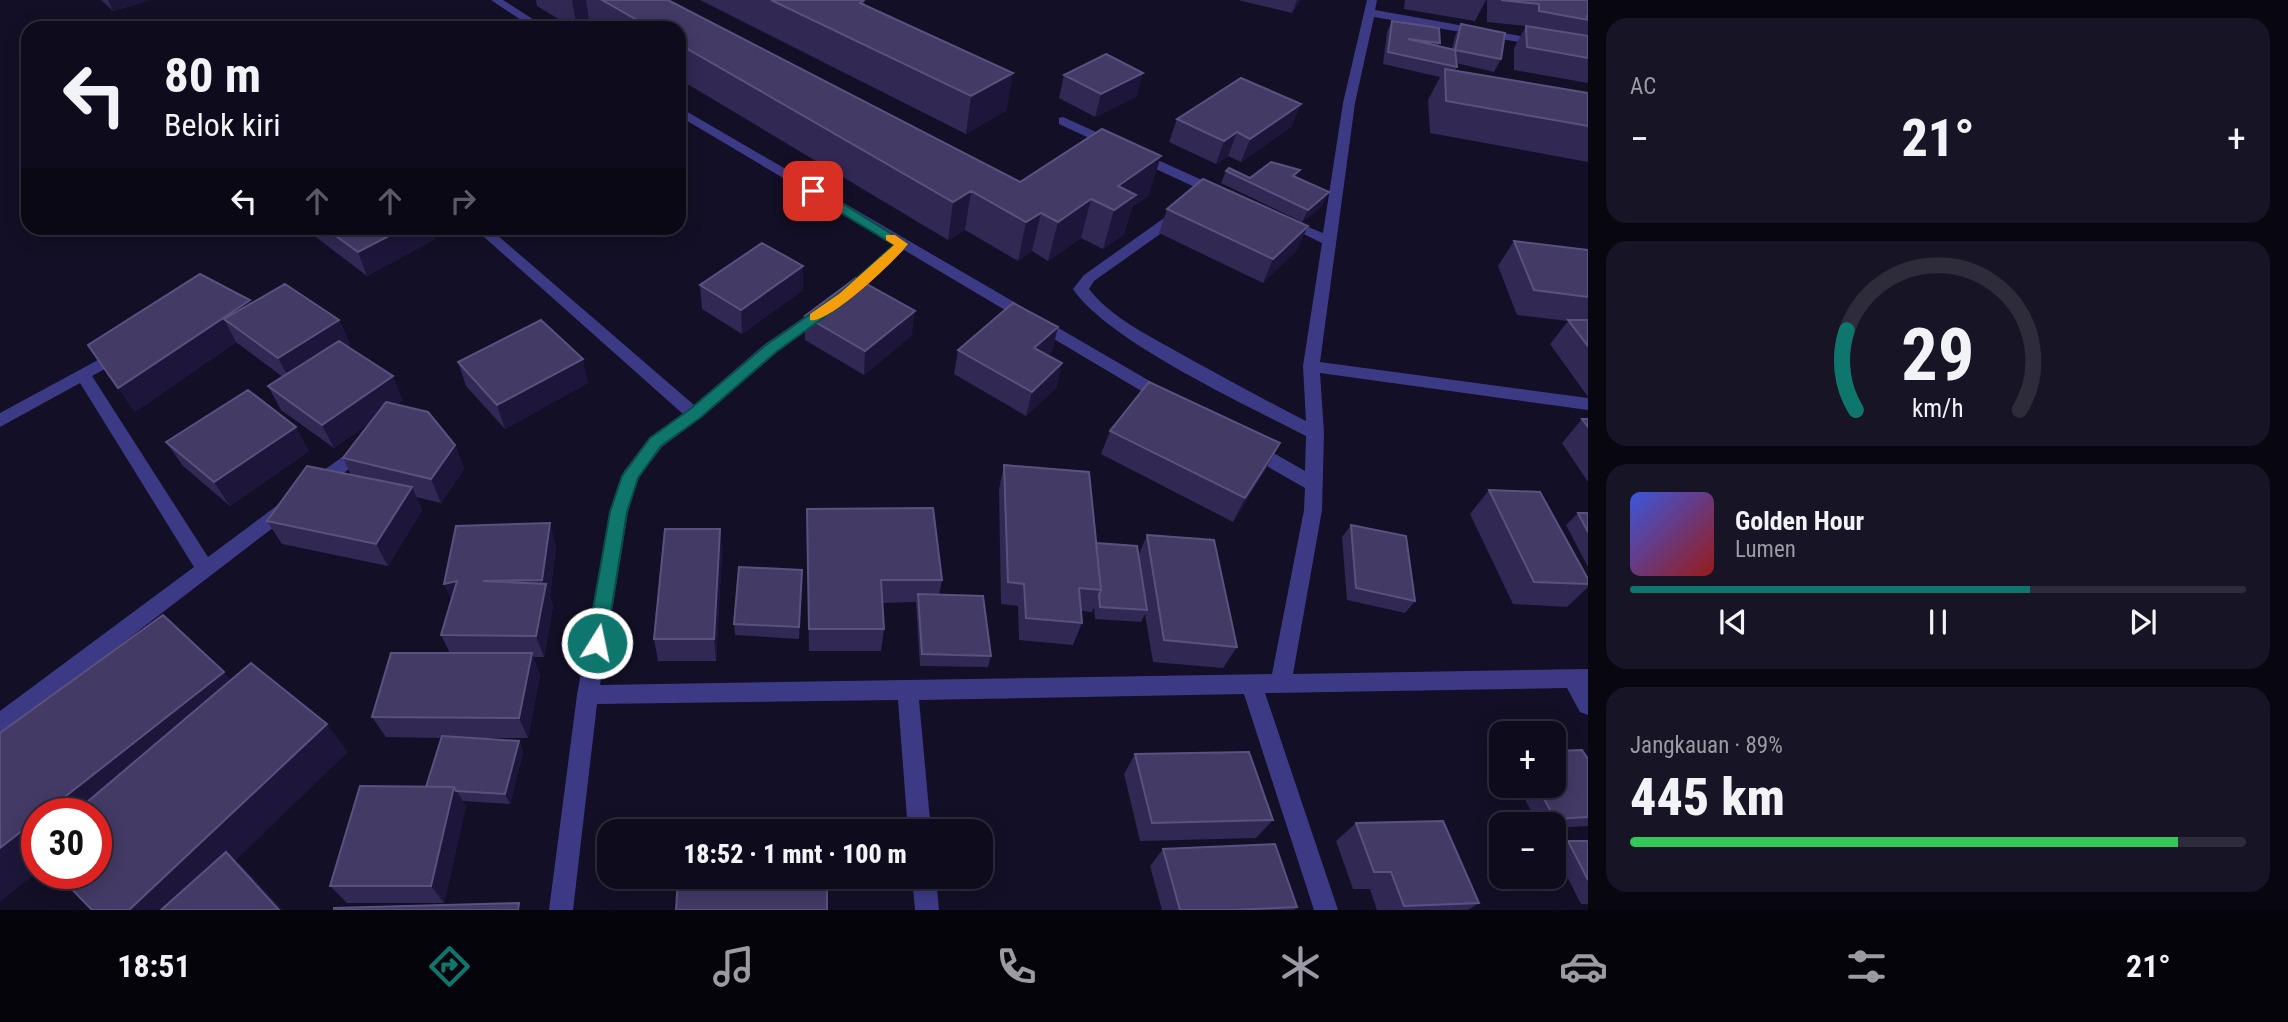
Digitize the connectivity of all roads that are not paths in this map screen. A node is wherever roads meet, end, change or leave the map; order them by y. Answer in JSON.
{"nodes":[{"id":1,"x":496,"y":0,"type":"edge"},
{"id":2,"x":1371,"y":6,"type":"edge"},
{"id":3,"x":530,"y":21,"type":"edge"},
{"id":4,"x":1588,"y":51,"type":"edge"},
{"id":5,"x":686,"y":115,"type":"edge"},
{"id":6,"x":1063,"y":121,"type":"dead end"},
{"id":7,"x":1204,"y":187,"type":"junction"},
{"id":8,"x":1229,"y":197,"type":"edge"},
{"id":9,"x":1266,"y":214,"type":"edge"},
{"id":10,"x":489,"y":235,"type":"edge"},
{"id":11,"x":1328,"y":240,"type":"junction"},
{"id":12,"x":902,"y":244,"type":"junction"},
{"id":13,"x":139,"y":342,"type":"edge"},
{"id":14,"x":1311,"y":366,"type":"junction"},
{"id":15,"x":82,"y":374,"type":"junction"},
{"id":16,"x":1588,"y":404,"type":"edge"},
{"id":17,"x":1184,"y":409,"type":"edge"},
{"id":18,"x":695,"y":414,"type":"junction"},
{"id":19,"x":0,"y":421,"type":"edge"},
{"id":20,"x":1315,"y":433,"type":"junction"},
{"id":21,"x":1231,"y":437,"type":"edge"},
{"id":22,"x":352,"y":457,"type":"edge"},
{"id":23,"x":1314,"y":485,"type":"junction"},
{"id":24,"x":206,"y":570,"type":"junction"},
{"id":25,"x":1580,"y":678,"type":"edge"},
{"id":26,"x":1281,"y":681,"type":"junction"},
{"id":27,"x":1251,"y":683,"type":"junction"},
{"id":28,"x":908,"y":692,"type":"junction"},
{"id":29,"x":587,"y":695,"type":"junction"},
{"id":30,"x":1588,"y":705,"type":"edge"},
{"id":31,"x":0,"y":724,"type":"edge"},
{"id":32,"x":919,"y":819,"type":"edge"},
{"id":33,"x":925,"y":889,"type":"edge"},
{"id":34,"x":561,"y":910,"type":"edge"},
{"id":35,"x":926,"y":910,"type":"edge"},
{"id":36,"x":1326,"y":910,"type":"edge"}],
"edges":[{"from":1,"to":3,"type":"street"},
{"from":2,"to":4,"type":"street"},
{"from":2,"to":11,"type":"street"},
{"from":5,"to":12,"type":"street"},
{"from":6,"to":7,"type":"street"},
{"from":7,"to":8,"type":"street"},
{"from":7,"to":20,"type":"street"},
{"from":9,"to":11,"type":"street"},
{"from":10,"to":18,"type":"street"},
{"from":11,"to":14,"type":"street"},
{"from":12,"to":17,"type":"street"},
{"from":12,"to":18,"type":"street"},
{"from":13,"to":15,"type":"street"},
{"from":14,"to":16,"type":"street"},
{"from":14,"to":20,"type":"street"},
{"from":15,"to":19,"type":"street"},
{"from":15,"to":24,"type":"street"},
{"from":18,"to":29,"type":"street"},
{"from":20,"to":23,"type":"street"},
{"from":21,"to":23,"type":"street"},
{"from":22,"to":24,"type":"street"},
{"from":23,"to":26,"type":"street"},
{"from":24,"to":31,"type":"street"},
{"from":25,"to":26,"type":"street"},
{"from":25,"to":30,"type":"street"},
{"from":26,"to":27,"type":"street"},
{"from":27,"to":28,"type":"street"},
{"from":27,"to":36,"type":"street"},
{"from":28,"to":29,"type":"street"},
{"from":28,"to":32,"type":"street"},
{"from":29,"to":34,"type":"street"},
{"from":33,"to":35,"type":"street"}]}
